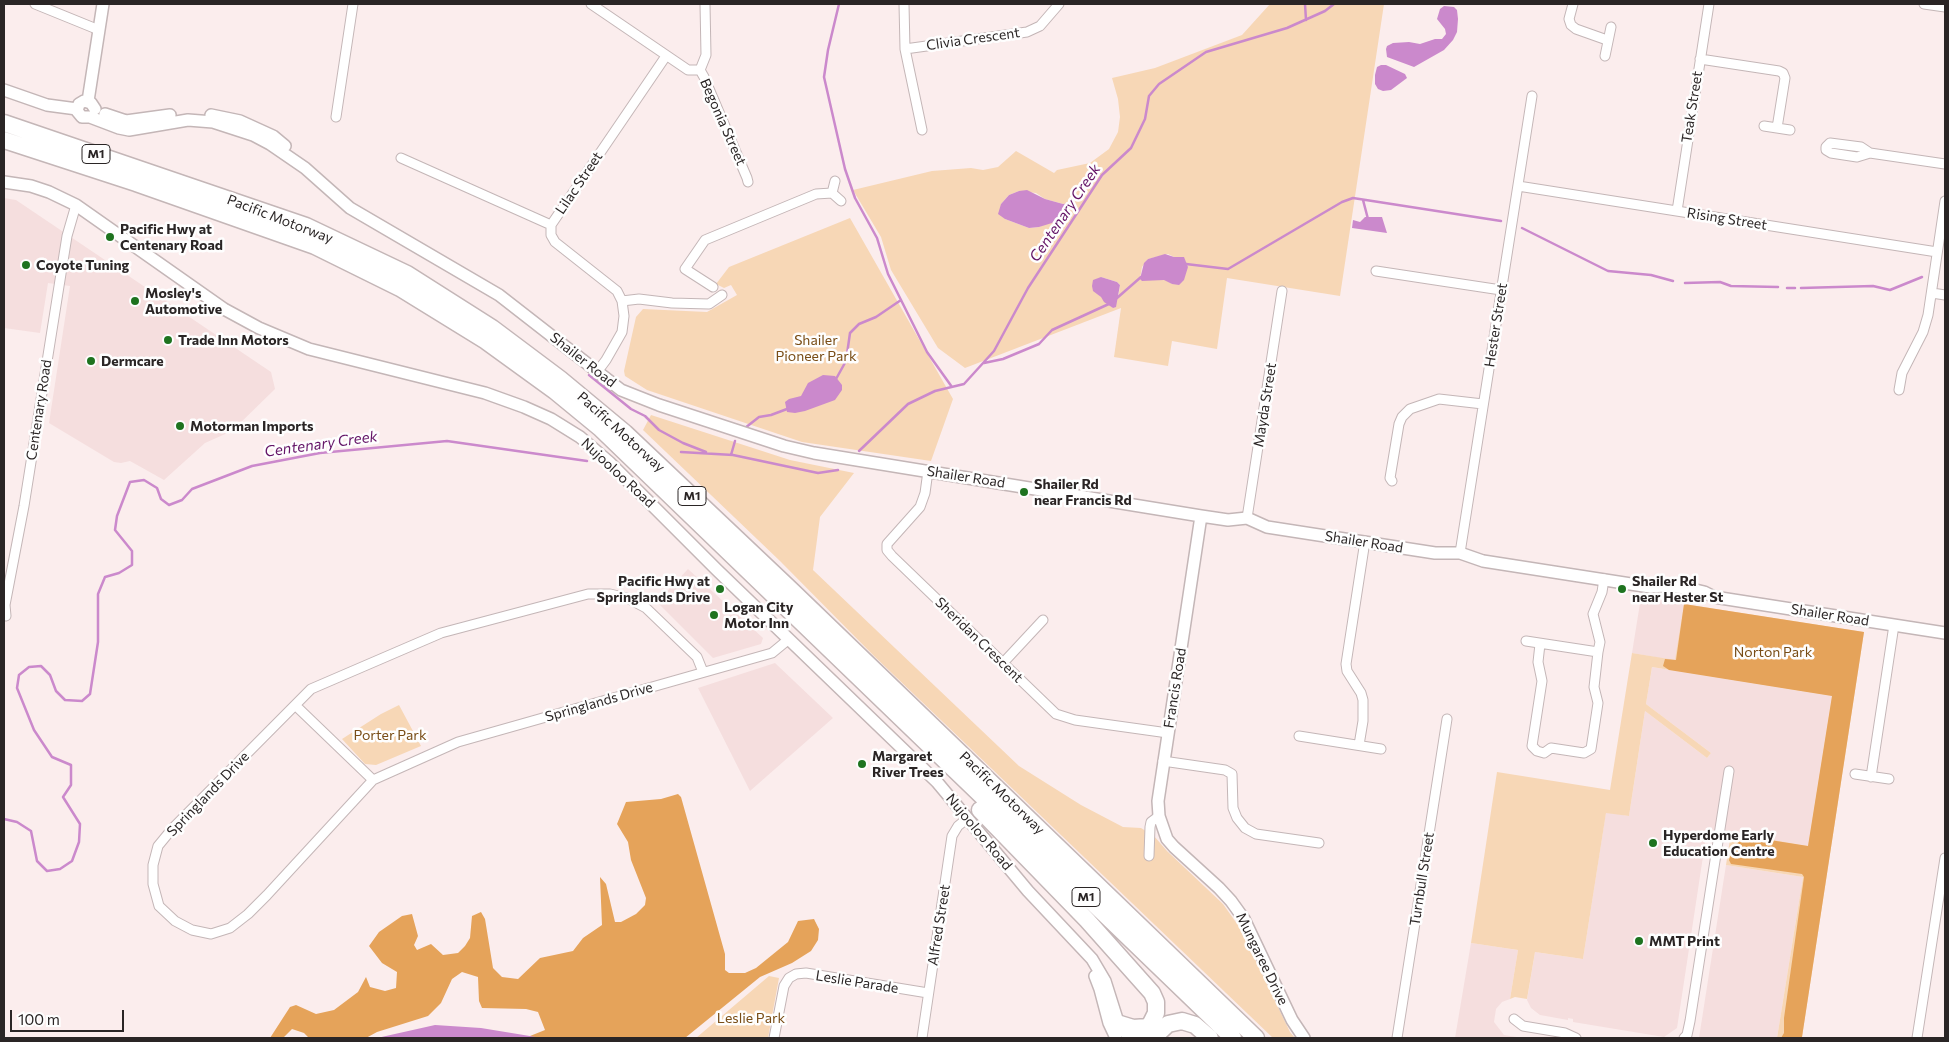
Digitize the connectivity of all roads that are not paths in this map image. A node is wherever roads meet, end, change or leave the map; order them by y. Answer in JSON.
{"nodes":[{"id":1,"x":35,"y":4,"type":"edge"},
{"id":2,"x":103,"y":4,"type":"edge"},
{"id":3,"x":354,"y":4,"type":"edge"},
{"id":4,"x":591,"y":4,"type":"edge"},
{"id":5,"x":705,"y":4,"type":"edge"},
{"id":6,"x":904,"y":4,"type":"edge"},
{"id":7,"x":1059,"y":4,"type":"edge"},
{"id":8,"x":1573,"y":4,"type":"edge"},
{"id":9,"x":1709,"y":4,"type":"edge"},
{"id":10,"x":1924,"y":4,"type":"edge"},
{"id":11,"x":1945,"y":7,"type":"edge"},
{"id":12,"x":1610,"y":27,"type":"dead end"},
{"id":13,"x":99,"y":30,"type":"junction"},
{"id":14,"x":1607,"y":40,"type":"junction"},
{"id":15,"x":905,"y":49,"type":"junction"},
{"id":16,"x":666,"y":56,"type":"junction"},
{"id":17,"x":1605,"y":56,"type":"dead end"},
{"id":18,"x":1700,"y":59,"type":"junction"},
{"id":19,"x":700,"y":70,"type":"junction"},
{"id":20,"x":4,"y":90,"type":"edge"},
{"id":21,"x":1532,"y":96,"type":"dead end"},
{"id":22,"x":91,"y":109,"type":"junction"},
{"id":23,"x":336,"y":117,"type":"dead end"},
{"id":24,"x":4,"y":123,"type":"edge"},
{"id":25,"x":1764,"y":126,"type":"dead end"},
{"id":26,"x":1777,"y":128,"type":"junction"},
{"id":27,"x":922,"y":130,"type":"dead end"},
{"id":28,"x":1790,"y":130,"type":"dead end"},
{"id":29,"x":4,"y":140,"type":"edge"},
{"id":30,"x":1870,"y":153,"type":"dead end"},
{"id":31,"x":402,"y":158,"type":"dead end"},
{"id":32,"x":1945,"y":164,"type":"edge"},
{"id":33,"x":835,"y":181,"type":"dead end"},
{"id":34,"x":4,"y":182,"type":"edge"},
{"id":35,"x":748,"y":182,"type":"dead end"},
{"id":36,"x":1518,"y":186,"type":"junction"},
{"id":37,"x":832,"y":193,"type":"junction"},
{"id":38,"x":842,"y":201,"type":"dead end"},
{"id":39,"x":1945,"y":202,"type":"edge"},
{"id":40,"x":76,"y":205,"type":"junction"},
{"id":41,"x":1677,"y":211,"type":"junction"},
{"id":42,"x":551,"y":225,"type":"junction"},
{"id":43,"x":1937,"y":252,"type":"junction"},
{"id":44,"x":1376,"y":271,"type":"dead end"},
{"id":45,"x":713,"y":287,"type":"dead end"},
{"id":46,"x":1501,"y":290,"type":"junction"},
{"id":47,"x":1282,"y":291,"type":"dead end"},
{"id":48,"x":1932,"y":292,"type":"junction"},
{"id":49,"x":722,"y":295,"type":"dead end"},
{"id":50,"x":1945,"y":295,"type":"edge"},
{"id":51,"x":622,"y":301,"type":"junction"},
{"id":52,"x":597,"y":372,"type":"junction"},
{"id":53,"x":1899,"y":390,"type":"dead end"},
{"id":54,"x":1483,"y":404,"type":"junction"},
{"id":55,"x":928,"y":471,"type":"junction"},
{"id":56,"x":1392,"y":481,"type":"dead end"},
{"id":57,"x":1201,"y":516,"type":"junction"},
{"id":58,"x":1247,"y":518,"type":"junction"},
{"id":59,"x":1365,"y":541,"type":"junction"},
{"id":60,"x":1460,"y":553,"type":"junction"},
{"id":61,"x":1604,"y":580,"type":"junction"},
{"id":62,"x":6,"y":616,"type":"dead end"},
{"id":63,"x":1043,"y":620,"type":"dead end"},
{"id":64,"x":1894,"y":625,"type":"junction"},
{"id":65,"x":1945,"y":633,"type":"edge"},
{"id":66,"x":789,"y":640,"type":"junction"},
{"id":67,"x":1526,"y":641,"type":"dead end"},
{"id":68,"x":1540,"y":644,"type":"junction"},
{"id":69,"x":1598,"y":652,"type":"junction"},
{"id":70,"x":1003,"y":663,"type":"junction"},
{"id":71,"x":703,"y":672,"type":"junction"},
{"id":72,"x":295,"y":705,"type":"junction"},
{"id":73,"x":1447,"y":719,"type":"dead end"},
{"id":74,"x":1168,"y":733,"type":"junction"},
{"id":75,"x":1299,"y":736,"type":"dead end"},
{"id":76,"x":1359,"y":745,"type":"junction"},
{"id":77,"x":1381,"y":749,"type":"dead end"},
{"id":78,"x":939,"y":755,"type":"junction"},
{"id":79,"x":1163,"y":761,"type":"junction"},
{"id":80,"x":1729,"y":771,"type":"dead end"},
{"id":81,"x":1855,"y":774,"type":"dead end"},
{"id":82,"x":1872,"y":777,"type":"junction"},
{"id":83,"x":1890,"y":779,"type":"dead end"},
{"id":84,"x":373,"y":780,"type":"junction"},
{"id":85,"x":1159,"y":816,"type":"junction"},
{"id":86,"x":968,"y":818,"type":"junction"},
{"id":87,"x":1319,"y":843,"type":"dead end"},
{"id":88,"x":1149,"y":856,"type":"dead end"},
{"id":89,"x":1945,"y":858,"type":"edge"},
{"id":90,"x":928,"y":994,"type":"junction"},
{"id":91,"x":1514,"y":1019,"type":"dead end"},
{"id":92,"x":1118,"y":1031,"type":"edge"},
{"id":93,"x":1150,"y":1035,"type":"edge"},
{"id":94,"x":774,"y":1038,"type":"edge"},
{"id":95,"x":922,"y":1038,"type":"edge"},
{"id":96,"x":1129,"y":1038,"type":"edge"},
{"id":97,"x":1210,"y":1038,"type":"edge"},
{"id":98,"x":1233,"y":1038,"type":"edge"},
{"id":99,"x":1256,"y":1038,"type":"edge"},
{"id":100,"x":1304,"y":1038,"type":"edge"},
{"id":101,"x":1397,"y":1038,"type":"edge"},
{"id":102,"x":1576,"y":1038,"type":"edge"},
{"id":103,"x":1684,"y":1038,"type":"edge"},
{"id":104,"x":1918,"y":1038,"type":"edge"}],
"edges":[{"from":1,"to":13,"type":"street"},
{"from":2,"to":13,"type":"street"},
{"from":3,"to":23,"type":"street"},
{"from":4,"to":16,"type":"street"},
{"from":5,"to":19,"type":"street","name":"Begonia Street"},
{"from":6,"to":15,"type":"street"},
{"from":7,"to":15,"type":"street","name":"Clivia Crescent"},
{"from":8,"to":14,"type":"street"},
{"from":9,"to":18,"type":"street","name":"Teak Street"},
{"from":10,"to":11,"type":"street"},
{"from":12,"to":14,"type":"street"},
{"from":13,"to":22,"type":"street"},
{"from":14,"to":17,"type":"street"},
{"from":15,"to":27,"type":"street"},
{"from":16,"to":19,"type":"street"},
{"from":16,"to":42,"type":"street","name":"Lilac Street"},
{"from":18,"to":26,"type":"street"},
{"from":18,"to":41,"type":"street","name":"Teak Street"},
{"from":19,"to":35,"type":"street","name":"Begonia Street"},
{"from":20,"to":22,"type":"street"},
{"from":21,"to":36,"type":"street","name":"Hester Street"},
{"from":22,"to":52,"type":"street","name":"Shailer Road"},
{"from":24,"to":99,"type":"highway","name":"Pacific Motorway","number":"M1"},
{"from":25,"to":26,"type":"street"},
{"from":26,"to":28,"type":"street"},
{"from":29,"to":78,"type":"highway","name":"Pacific Motorway","number":"M1"},
{"from":30,"to":32,"type":"street"},
{"from":31,"to":42,"type":"street","name":"Lilac Street"},
{"from":33,"to":37,"type":"street"},
{"from":34,"to":40,"type":"street","name":"Nujooloo Road"},
{"from":36,"to":41,"type":"street","name":"Rising Street"},
{"from":36,"to":46,"type":"street","name":"Hester Street"},
{"from":37,"to":38,"type":"street"},
{"from":37,"to":45,"type":"street"},
{"from":39,"to":43,"type":"street"},
{"from":40,"to":62,"type":"street","name":"Centenary Road"},
{"from":40,"to":66,"type":"street","name":"Nujooloo Road"},
{"from":41,"to":43,"type":"street","name":"Rising Street"},
{"from":42,"to":51,"type":"street"},
{"from":43,"to":48,"type":"street"},
{"from":44,"to":46,"type":"street"},
{"from":46,"to":54,"type":"street","name":"Hester Street"},
{"from":47,"to":58,"type":"street","name":"Mayda Street"},
{"from":48,"to":50,"type":"street"},
{"from":48,"to":53,"type":"street"},
{"from":49,"to":51,"type":"street"},
{"from":51,"to":52,"type":"street"},
{"from":52,"to":55,"type":"street","name":"Shailer Road"},
{"from":54,"to":56,"type":"street"},
{"from":54,"to":60,"type":"street","name":"Hester Street"},
{"from":55,"to":57,"type":"street","name":"Shailer Road"},
{"from":55,"to":70,"type":"street","name":"Sheridan Crescent"},
{"from":57,"to":58,"type":"street","name":"Shailer Road"},
{"from":57,"to":74,"type":"street","name":"Francis Road"},
{"from":58,"to":59,"type":"street","name":"Shailer Road"},
{"from":59,"to":60,"type":"street","name":"Shailer Road"},
{"from":59,"to":76,"type":"street"},
{"from":60,"to":61,"type":"street","name":"Shailer Road"},
{"from":61,"to":64,"type":"street","name":"Shailer Road"},
{"from":61,"to":69,"type":"street"},
{"from":63,"to":70,"type":"street"},
{"from":64,"to":65,"type":"street","name":"Shailer Road"},
{"from":64,"to":82,"type":"street"},
{"from":66,"to":71,"type":"street","name":"Springlands Drive"},
{"from":66,"to":86,"type":"street","name":"Nujooloo Road"},
{"from":67,"to":68,"type":"street"},
{"from":68,"to":69,"type":"street"},
{"from":68,"to":69,"type":"street"},
{"from":70,"to":74,"type":"street","name":"Sheridan Crescent"},
{"from":71,"to":72,"type":"street","name":"Springlands Drive"},
{"from":71,"to":84,"type":"street","name":"Springlands Drive"},
{"from":72,"to":84,"type":"street"},
{"from":72,"to":84,"type":"street","name":"Springlands Drive"},
{"from":73,"to":101,"type":"street","name":"Turnbull Street"},
{"from":74,"to":79,"type":"street","name":"Francis Road"},
{"from":75,"to":76,"type":"street"},
{"from":76,"to":77,"type":"street"},
{"from":78,"to":93,"type":"highway"},
{"from":78,"to":98,"type":"highway","name":"Pacific Motorway","number":"M1"},
{"from":79,"to":85,"type":"street","name":"Francis Road"},
{"from":79,"to":87,"type":"street"},
{"from":80,"to":103,"type":"street"},
{"from":81,"to":82,"type":"street"},
{"from":82,"to":83,"type":"street"},
{"from":85,"to":88,"type":"street","name":"Francis Road"},
{"from":85,"to":100,"type":"street","name":"Mungaree Drive"},
{"from":86,"to":90,"type":"street","name":"Alfred Street"},
{"from":86,"to":92,"type":"street","name":"Nujooloo Road"},
{"from":89,"to":104,"type":"street"},
{"from":90,"to":94,"type":"street","name":"Leslie Parade"},
{"from":90,"to":95,"type":"street","name":"Alfred Street"},
{"from":91,"to":102,"type":"street"},
{"from":92,"to":93,"type":"highway"},
{"from":92,"to":96,"type":"street","name":"Nujooloo Road"},
{"from":93,"to":97,"type":"highway"}]}
